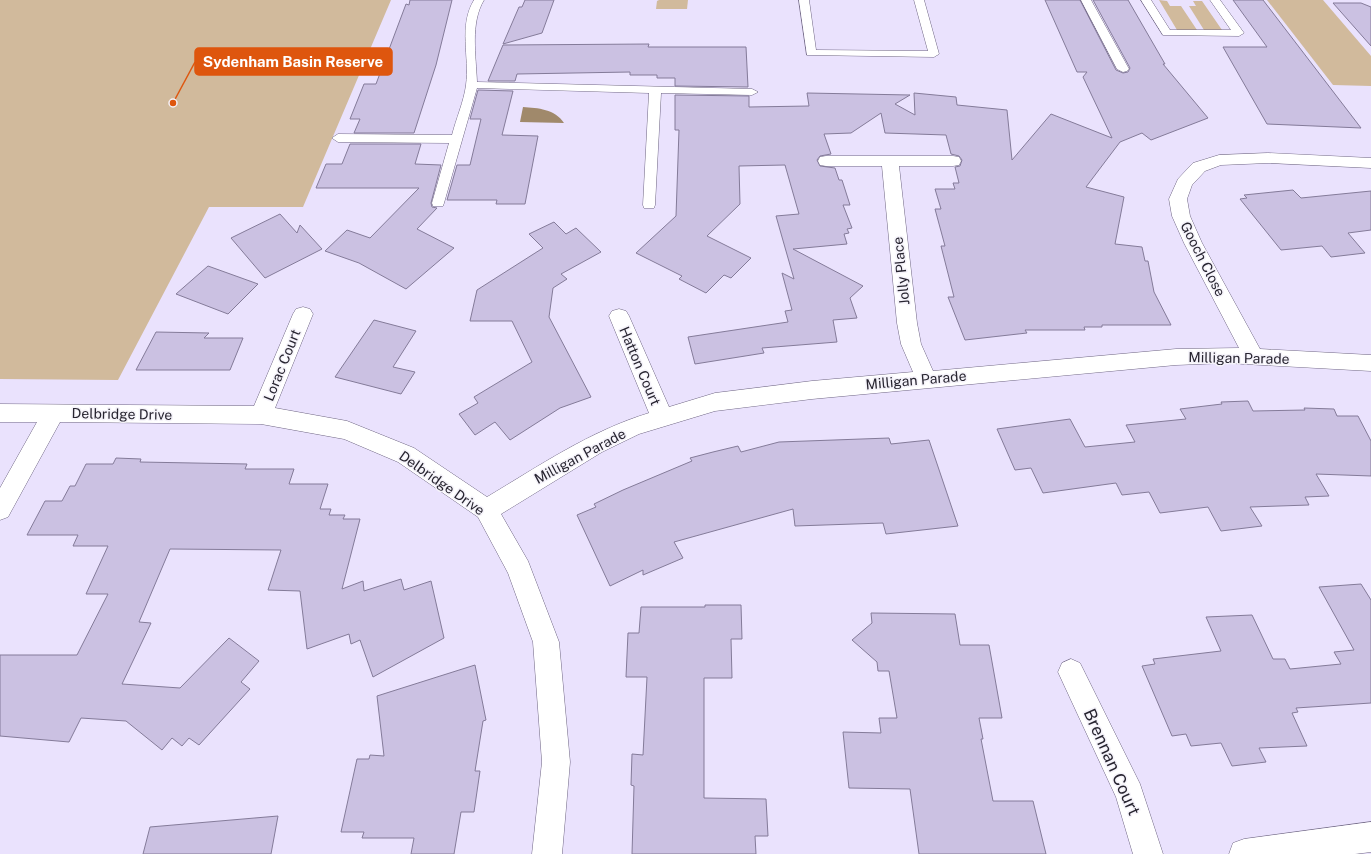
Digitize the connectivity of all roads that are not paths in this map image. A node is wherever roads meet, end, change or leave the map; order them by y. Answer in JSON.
{"nodes":[{"id":1,"x":479,"y":0,"type":"edge"},
{"id":2,"x":804,"y":0,"type":"edge"},
{"id":3,"x":919,"y":0,"type":"edge"},
{"id":4,"x":1086,"y":0,"type":"edge"},
{"id":5,"x":1146,"y":0,"type":"edge"},
{"id":6,"x":1215,"y":0,"type":"edge"},
{"id":7,"x":1123,"y":69,"type":"dead end"},
{"id":8,"x":472,"y":85,"type":"junction"},
{"id":9,"x":656,"y":91,"type":"junction"},
{"id":10,"x":752,"y":92,"type":"dead end"},
{"id":11,"x":338,"y":138,"type":"dead end"},
{"id":12,"x":456,"y":138,"type":"junction"},
{"id":13,"x":890,"y":160,"type":"junction"},
{"id":14,"x":826,"y":161,"type":"dead end"},
{"id":15,"x":953,"y":161,"type":"dead end"},
{"id":16,"x":1371,"y":163,"type":"edge"},
{"id":17,"x":438,"y":203,"type":"dead end"},
{"id":18,"x":649,"y":205,"type":"dead end"},
{"id":19,"x":303,"y":314,"type":"dead end"},
{"id":20,"x":619,"y":316,"type":"dead end"},
{"id":21,"x":1254,"y":356,"type":"junction"},
{"id":22,"x":1371,"y":363,"type":"edge"},
{"id":23,"x":926,"y":379,"type":"junction"},
{"id":24,"x":0,"y":412,"type":"edge"},
{"id":25,"x":54,"y":412,"type":"junction"},
{"id":26,"x":261,"y":415,"type":"junction"},
{"id":27,"x":662,"y":417,"type":"junction"},
{"id":28,"x":0,"y":510,"type":"edge"},
{"id":29,"x":486,"y":510,"type":"junction"},
{"id":30,"x":1071,"y":672,"type":"dead end"},
{"id":31,"x":1371,"y":837,"type":"edge"},
{"id":32,"x":547,"y":854,"type":"edge"},
{"id":33,"x":1148,"y":854,"type":"edge"},
{"id":34,"x":1244,"y":854,"type":"edge"}],
"edges":[{"from":1,"to":8,"type":"lane"},
{"from":2,"to":3,"type":"lane"},
{"from":4,"to":7,"type":"lane"},
{"from":5,"to":6,"type":"lane"},
{"from":8,"to":9,"type":"lane"},
{"from":8,"to":12,"type":"lane"},
{"from":9,"to":10,"type":"lane"},
{"from":9,"to":18,"type":"lane"},
{"from":11,"to":12,"type":"lane"},
{"from":12,"to":17,"type":"lane"},
{"from":13,"to":14,"type":"street"},
{"from":13,"to":15,"type":"street"},
{"from":13,"to":23,"type":"street","name":"Jolly Place"},
{"from":16,"to":21,"type":"street","name":"Gooch Close"},
{"from":19,"to":26,"type":"street","name":"Lorac Court"},
{"from":20,"to":27,"type":"street","name":"Hatton Court"},
{"from":21,"to":22,"type":"street","name":"Milligan Parade"},
{"from":21,"to":23,"type":"street","name":"Milligan Parade"},
{"from":23,"to":27,"type":"street","name":"Milligan Parade"},
{"from":24,"to":25,"type":"street","name":"Delbridge Drive"},
{"from":25,"to":26,"type":"street","name":"Delbridge Drive"},
{"from":25,"to":28,"type":"street"},
{"from":26,"to":29,"type":"street","name":"Delbridge Drive"},
{"from":27,"to":29,"type":"street","name":"Milligan Parade"},
{"from":29,"to":32,"type":"street","name":"Delbridge Drive"},
{"from":30,"to":33,"type":"street","name":"Brennan Court"},
{"from":31,"to":34,"type":"street"}]}
